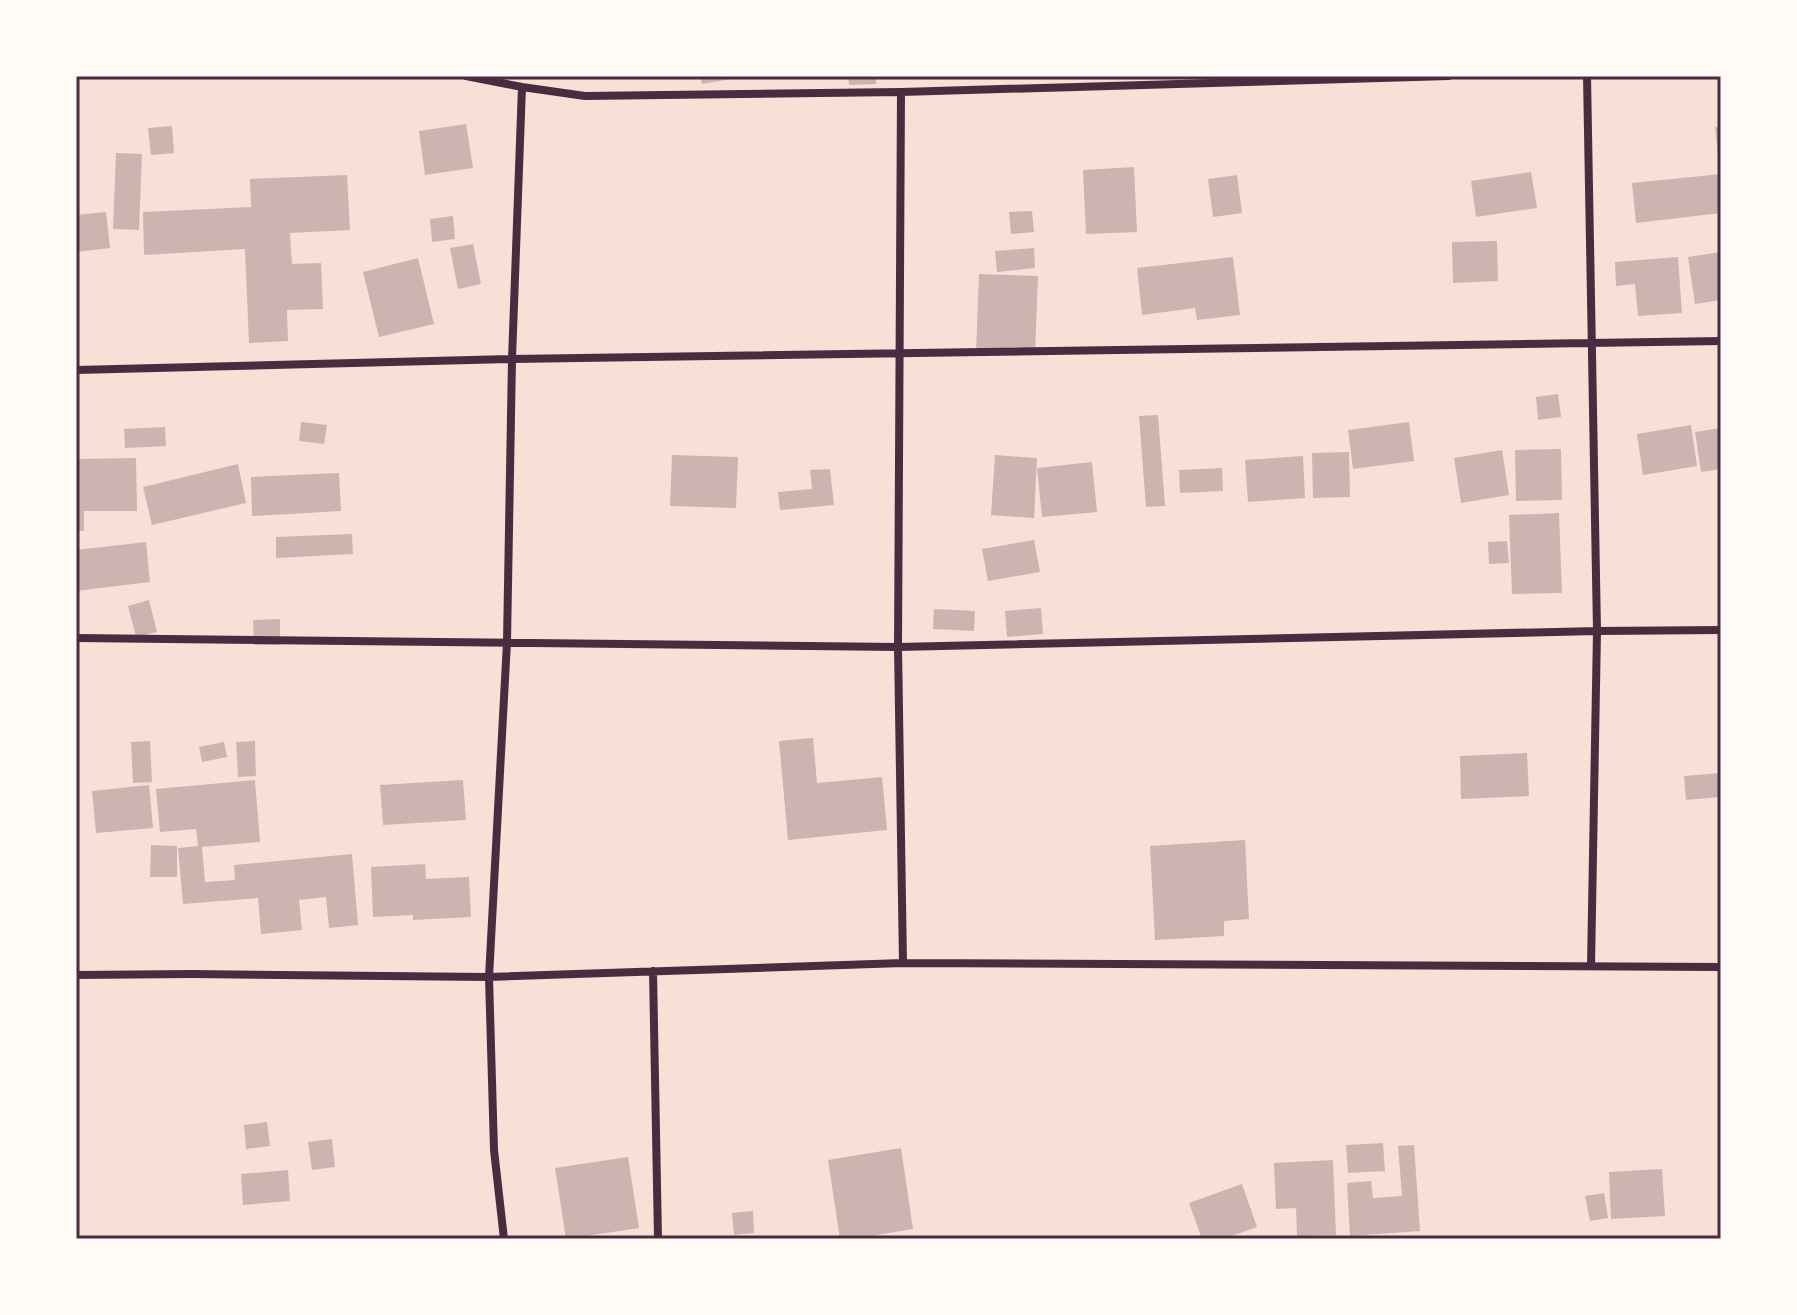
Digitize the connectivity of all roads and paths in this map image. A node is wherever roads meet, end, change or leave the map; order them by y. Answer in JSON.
{"nodes":[{"id":1,"x":466,"y":76,"type":"edge"},
{"id":2,"x":1449,"y":76,"type":"edge"},
{"id":3,"x":1587,"y":76,"type":"edge"},
{"id":4,"x":522,"y":87,"type":"junction"},
{"id":5,"x":901,"y":92,"type":"junction"},
{"id":6,"x":1721,"y":341,"type":"edge"},
{"id":7,"x":1592,"y":344,"type":"junction"},
{"id":8,"x":900,"y":353,"type":"junction"},
{"id":9,"x":512,"y":359,"type":"junction"},
{"id":10,"x":76,"y":370,"type":"edge"},
{"id":11,"x":1721,"y":630,"type":"edge"},
{"id":12,"x":1597,"y":631,"type":"junction"},
{"id":13,"x":76,"y":638,"type":"edge"},
{"id":14,"x":507,"y":642,"type":"junction"},
{"id":15,"x":898,"y":647,"type":"junction"},
{"id":16,"x":903,"y":963,"type":"junction"},
{"id":17,"x":1591,"y":966,"type":"junction"},
{"id":18,"x":1721,"y":967,"type":"edge"},
{"id":19,"x":653,"y":971,"type":"junction"},
{"id":20,"x":76,"y":975,"type":"edge"},
{"id":21,"x":489,"y":977,"type":"junction"},
{"id":22,"x":504,"y":1239,"type":"edge"},
{"id":23,"x":658,"y":1239,"type":"edge"}],
"edges":[{"from":1,"to":4,"type":"street"},
{"from":2,"to":5,"type":"street"},
{"from":3,"to":7,"type":"street"},
{"from":4,"to":5,"type":"street"},
{"from":4,"to":9,"type":"street"},
{"from":5,"to":8,"type":"street"},
{"from":6,"to":7,"type":"street"},
{"from":7,"to":8,"type":"street"},
{"from":7,"to":12,"type":"street"},
{"from":8,"to":9,"type":"street"},
{"from":8,"to":15,"type":"street"},
{"from":9,"to":10,"type":"street"},
{"from":9,"to":14,"type":"street"},
{"from":11,"to":12,"type":"street"},
{"from":12,"to":15,"type":"street"},
{"from":12,"to":17,"type":"street"},
{"from":13,"to":14,"type":"street"},
{"from":14,"to":15,"type":"street"},
{"from":14,"to":21,"type":"street"},
{"from":15,"to":16,"type":"street"},
{"from":16,"to":17,"type":"street"},
{"from":16,"to":19,"type":"street"},
{"from":17,"to":18,"type":"street"},
{"from":19,"to":21,"type":"street"},
{"from":19,"to":23,"type":"street"},
{"from":20,"to":21,"type":"street"},
{"from":21,"to":22,"type":"street"}]}
